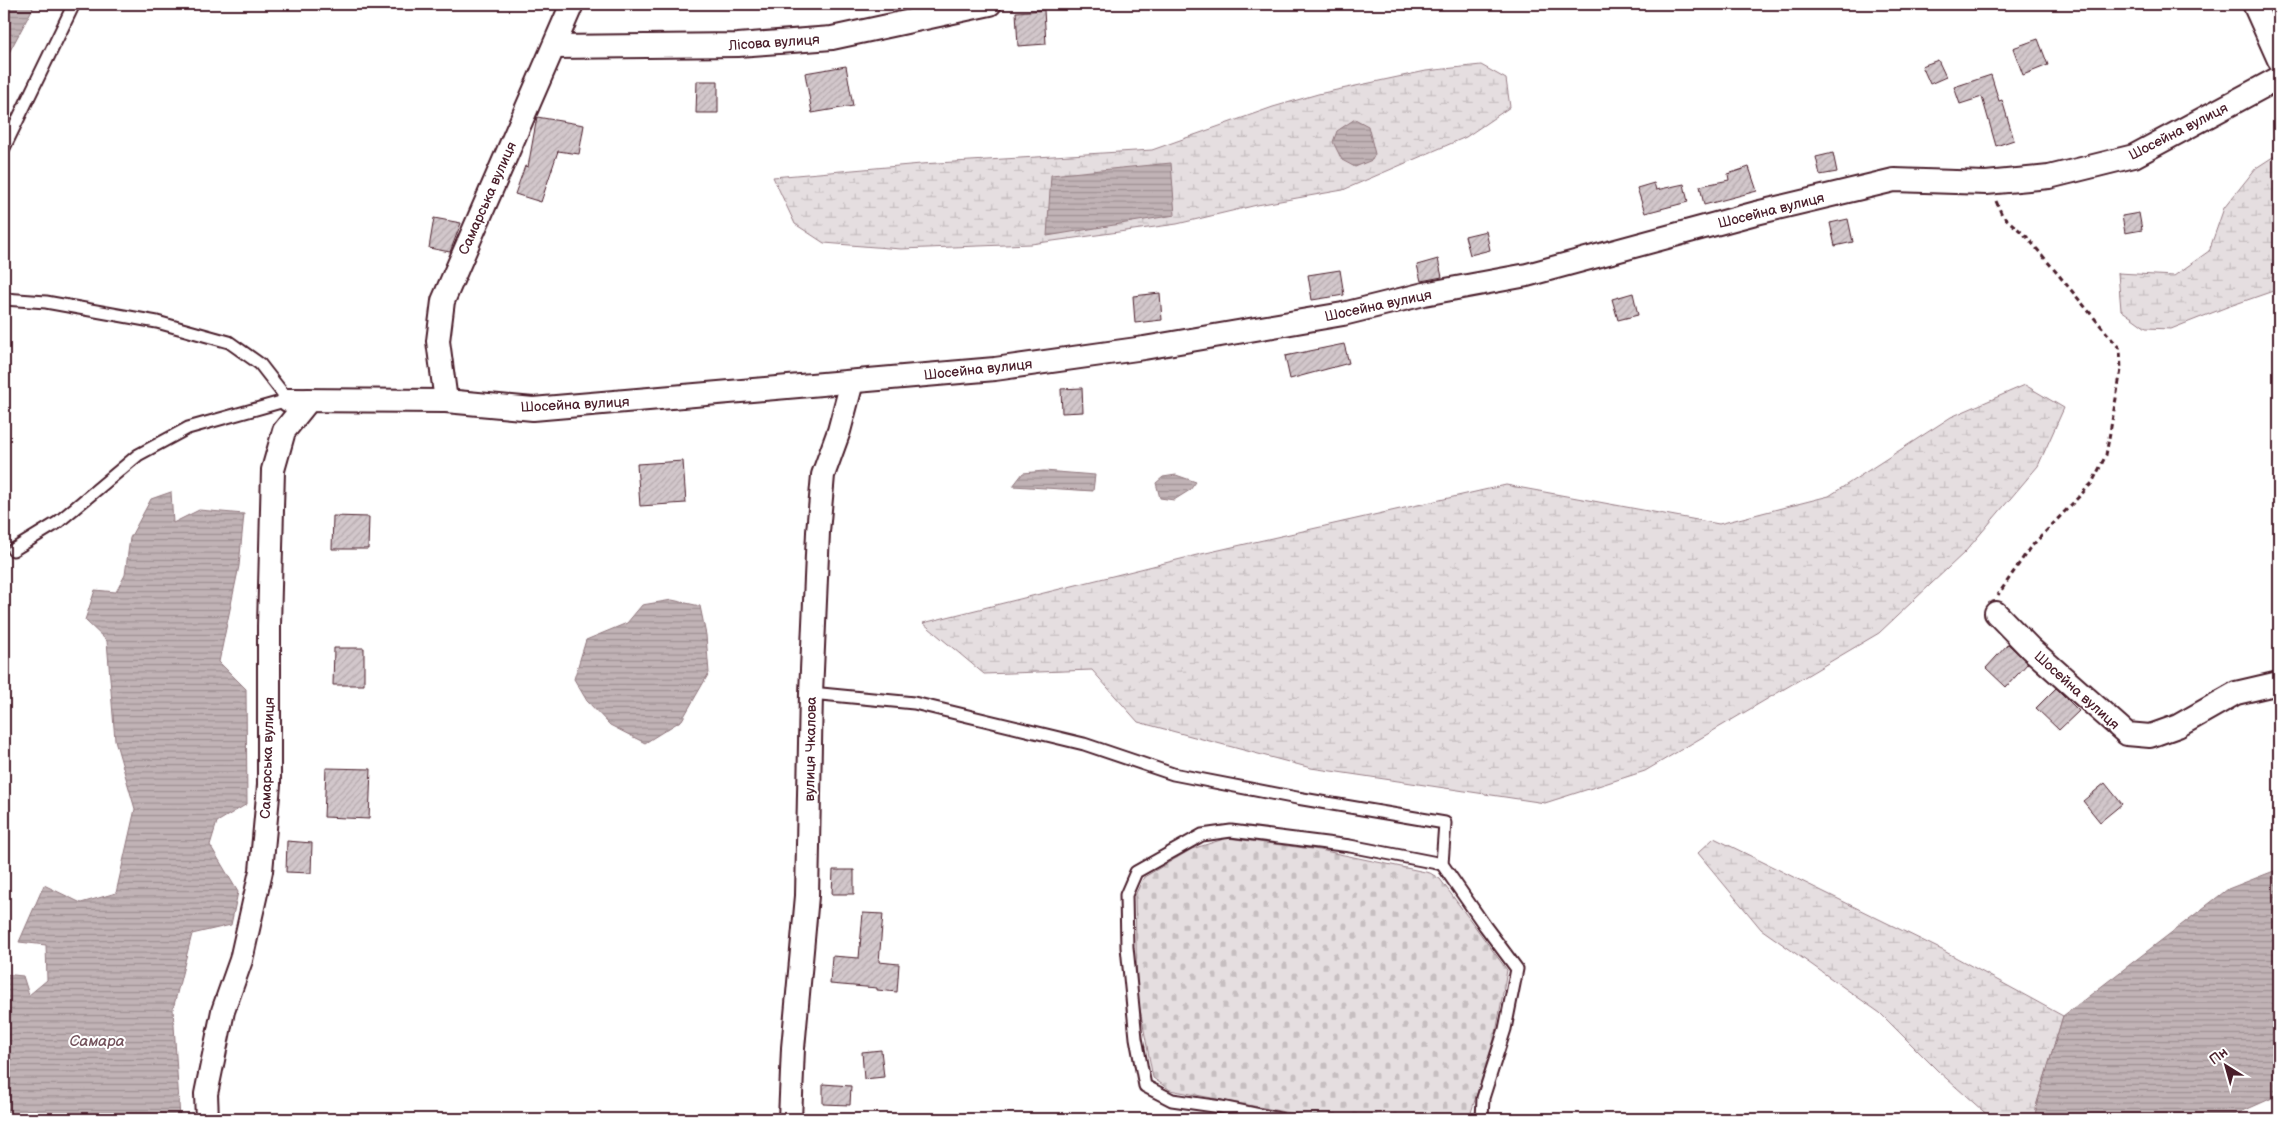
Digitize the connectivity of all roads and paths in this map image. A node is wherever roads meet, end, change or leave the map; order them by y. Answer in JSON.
{"nodes":[{"id":1,"x":74,"y":4,"type":"edge"},
{"id":2,"x":572,"y":4,"type":"edge"},
{"id":3,"x":990,"y":4,"type":"edge"},
{"id":4,"x":2254,"y":4,"type":"edge"},
{"id":5,"x":949,"y":8,"type":"edge"},
{"id":6,"x":554,"y":47,"type":"junction"},
{"id":7,"x":2279,"y":60,"type":"edge"},
{"id":8,"x":2279,"y":78,"type":"edge"},
{"id":9,"x":4,"y":148,"type":"edge"},
{"id":10,"x":1986,"y":183,"type":"junction"},
{"id":11,"x":4,"y":299,"type":"edge"},
{"id":12,"x":852,"y":382,"type":"junction"},
{"id":13,"x":298,"y":400,"type":"junction"},
{"id":14,"x":446,"y":401,"type":"junction"},
{"id":15,"x":14,"y":550,"type":"dead end"},
{"id":16,"x":1996,"y":614,"type":"joint"},
{"id":17,"x":2279,"y":683,"type":"edge"},
{"id":18,"x":811,"y":693,"type":"junction"},
{"id":19,"x":1442,"y":864,"type":"junction"},
{"id":20,"x":207,"y":1119,"type":"edge"},
{"id":21,"x":790,"y":1119,"type":"edge"},
{"id":22,"x":1280,"y":1119,"type":"edge"},
{"id":23,"x":1482,"y":1119,"type":"edge"}],
"edges":[{"from":1,"to":9,"type":"lane"},
{"from":2,"to":6,"type":"street","name":"Самарська вулиця"},
{"from":3,"to":5,"type":"street","name":"Лісова вулиця"},
{"from":4,"to":7,"type":"street"},
{"from":5,"to":6,"type":"street","name":"Лісова вулиця"},
{"from":6,"to":14,"type":"street","name":"Самарська вулиця"},
{"from":8,"to":10,"type":"street","name":"Шосейна вулиця"},
{"from":10,"to":12,"type":"street","name":"Шосейна вулиця"},
{"from":10,"to":16,"type":"path"},
{"from":11,"to":13,"type":"lane"},
{"from":12,"to":14,"type":"street","name":"Шосейна вулиця"},
{"from":12,"to":18,"type":"street","name":"вулиця Чкалова"},
{"from":13,"to":14,"type":"street","name":"Шосейна вулиця"},
{"from":13,"to":15,"type":"lane"},
{"from":13,"to":20,"type":"street","name":"Самарська вулиця"},
{"from":16,"to":17,"type":"street","name":"Шосейна вулиця"},
{"from":18,"to":19,"type":"lane"},
{"from":18,"to":21,"type":"street","name":"вулиця Чкалова"},
{"from":19,"to":22,"type":"lane"},
{"from":19,"to":23,"type":"lane"}]}
